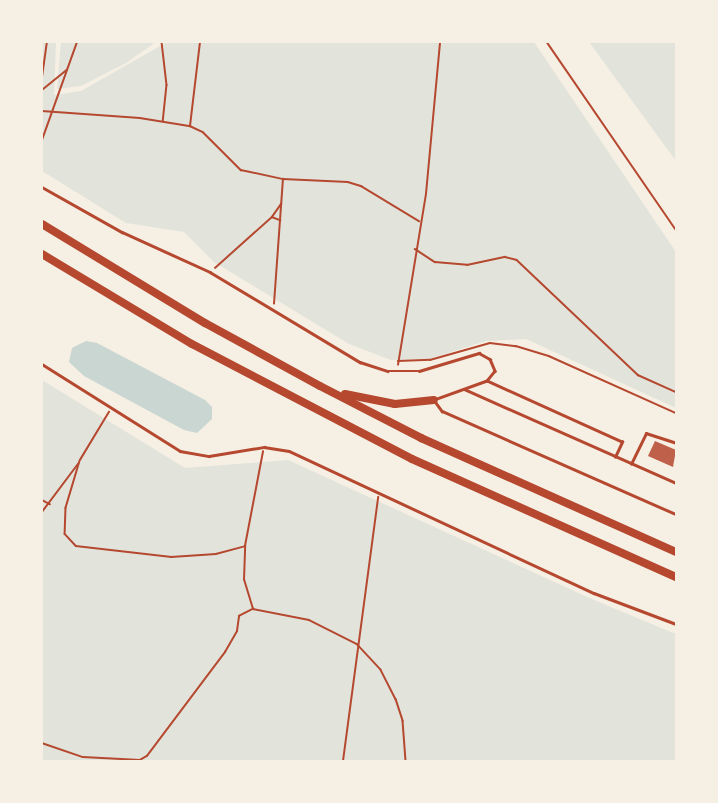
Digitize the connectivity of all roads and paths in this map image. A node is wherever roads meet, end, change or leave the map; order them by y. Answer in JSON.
{"nodes":[{"id":1,"x":47,"y":42,"type":"edge"},
{"id":2,"x":77,"y":42,"type":"edge"},
{"id":3,"x":162,"y":42,"type":"edge"},
{"id":4,"x":200,"y":42,"type":"edge"},
{"id":5,"x":440,"y":42,"type":"edge"},
{"id":6,"x":547,"y":42,"type":"edge"},
{"id":7,"x":67,"y":70,"type":"junction"},
{"id":8,"x":42,"y":77,"type":"edge"},
{"id":9,"x":42,"y":90,"type":"edge"},
{"id":10,"x":42,"y":111,"type":"edge"},
{"id":11,"x":53,"y":112,"type":"junction"},
{"id":12,"x":163,"y":121,"type":"junction"},
{"id":13,"x":190,"y":126,"type":"junction"},
{"id":14,"x":42,"y":140,"type":"edge"},
{"id":15,"x":283,"y":179,"type":"junction"},
{"id":16,"x":42,"y":187,"type":"edge"},
{"id":17,"x":281,"y":204,"type":"junction"},
{"id":18,"x":272,"y":217,"type":"junction"},
{"id":19,"x":281,"y":220,"type":"junction"},
{"id":20,"x":420,"y":221,"type":"junction"},
{"id":21,"x":42,"y":224,"type":"edge"},
{"id":22,"x":676,"y":230,"type":"edge"},
{"id":23,"x":415,"y":249,"type":"junction"},
{"id":24,"x":42,"y":254,"type":"edge"},
{"id":25,"x":210,"y":272,"type":"junction"},
{"id":26,"x":274,"y":310,"type":"junction"},
{"id":27,"x":42,"y":364,"type":"edge"},
{"id":28,"x":487,"y":381,"type":"junction"},
{"id":29,"x":320,"y":386,"type":"junction"},
{"id":30,"x":463,"y":389,"type":"junction"},
{"id":31,"x":676,"y":392,"type":"edge"},
{"id":32,"x":434,"y":400,"type":"junction"},
{"id":33,"x":111,"y":409,"type":"junction"},
{"id":34,"x":676,"y":413,"type":"edge"},
{"id":35,"x":676,"y":442,"type":"edge"},
{"id":36,"x":264,"y":447,"type":"junction"},
{"id":37,"x":615,"y":457,"type":"junction"},
{"id":38,"x":80,"y":461,"type":"junction"},
{"id":39,"x":631,"y":464,"type":"junction"},
{"id":40,"x":676,"y":483,"type":"edge"},
{"id":41,"x":379,"y":492,"type":"junction"},
{"id":42,"x":42,"y":500,"type":"edge"},
{"id":43,"x":50,"y":504,"type":"junction"},
{"id":44,"x":42,"y":512,"type":"edge"},
{"id":45,"x":676,"y":514,"type":"edge"},
{"id":46,"x":244,"y":546,"type":"junction"},
{"id":47,"x":676,"y":552,"type":"edge"},
{"id":48,"x":676,"y":577,"type":"edge"},
{"id":49,"x":253,"y":609,"type":"junction"},
{"id":50,"x":676,"y":624,"type":"edge"},
{"id":51,"x":357,"y":644,"type":"junction"},
{"id":52,"x":42,"y":743,"type":"edge"},
{"id":53,"x":343,"y":761,"type":"edge"},
{"id":54,"x":406,"y":761,"type":"edge"}],
"edges":[{"from":1,"to":8,"type":"path"},
{"from":2,"to":7,"type":"path"},
{"from":3,"to":12,"type":"path"},
{"from":4,"to":13,"type":"path"},
{"from":5,"to":20,"type":"path"},
{"from":6,"to":22,"type":"path"},
{"from":7,"to":9,"type":"path"},
{"from":7,"to":11,"type":"path"},
{"from":10,"to":11,"type":"path"},
{"from":11,"to":12,"type":"path"},
{"from":11,"to":14,"type":"path"},
{"from":12,"to":13,"type":"path"},
{"from":13,"to":15,"type":"path"},
{"from":15,"to":17,"type":"path"},
{"from":15,"to":20,"type":"path"},
{"from":16,"to":25,"type":"lane"},
{"from":17,"to":18,"type":"path"},
{"from":17,"to":19,"type":"path"},
{"from":18,"to":19,"type":"path"},
{"from":18,"to":25,"type":"path"},
{"from":19,"to":26,"type":"path"},
{"from":20,"to":23,"type":"path"},
{"from":21,"to":29,"type":"highway"},
{"from":23,"to":31,"type":"path"},
{"from":23,"to":34,"type":"path"},
{"from":24,"to":48,"type":"highway"},
{"from":25,"to":26,"type":"lane"},
{"from":26,"to":28,"type":"lane"},
{"from":27,"to":33,"type":"lane"},
{"from":28,"to":30,"type":"lane"},
{"from":28,"to":37,"type":"lane"},
{"from":29,"to":32,"type":"highway"},
{"from":29,"to":47,"type":"highway"},
{"from":30,"to":32,"type":"lane"},
{"from":30,"to":37,"type":"lane"},
{"from":32,"to":45,"type":"lane"},
{"from":33,"to":36,"type":"lane"},
{"from":33,"to":38,"type":"path"},
{"from":35,"to":39,"type":"lane"},
{"from":36,"to":41,"type":"lane"},
{"from":36,"to":46,"type":"path"},
{"from":37,"to":39,"type":"lane"},
{"from":38,"to":43,"type":"path"},
{"from":38,"to":46,"type":"path"},
{"from":39,"to":40,"type":"lane"},
{"from":41,"to":50,"type":"lane"},
{"from":41,"to":51,"type":"path"},
{"from":42,"to":43,"type":"path"},
{"from":43,"to":44,"type":"path"},
{"from":46,"to":49,"type":"path"},
{"from":49,"to":51,"type":"path"},
{"from":49,"to":52,"type":"path"},
{"from":51,"to":53,"type":"path"},
{"from":51,"to":54,"type":"path"}]}
